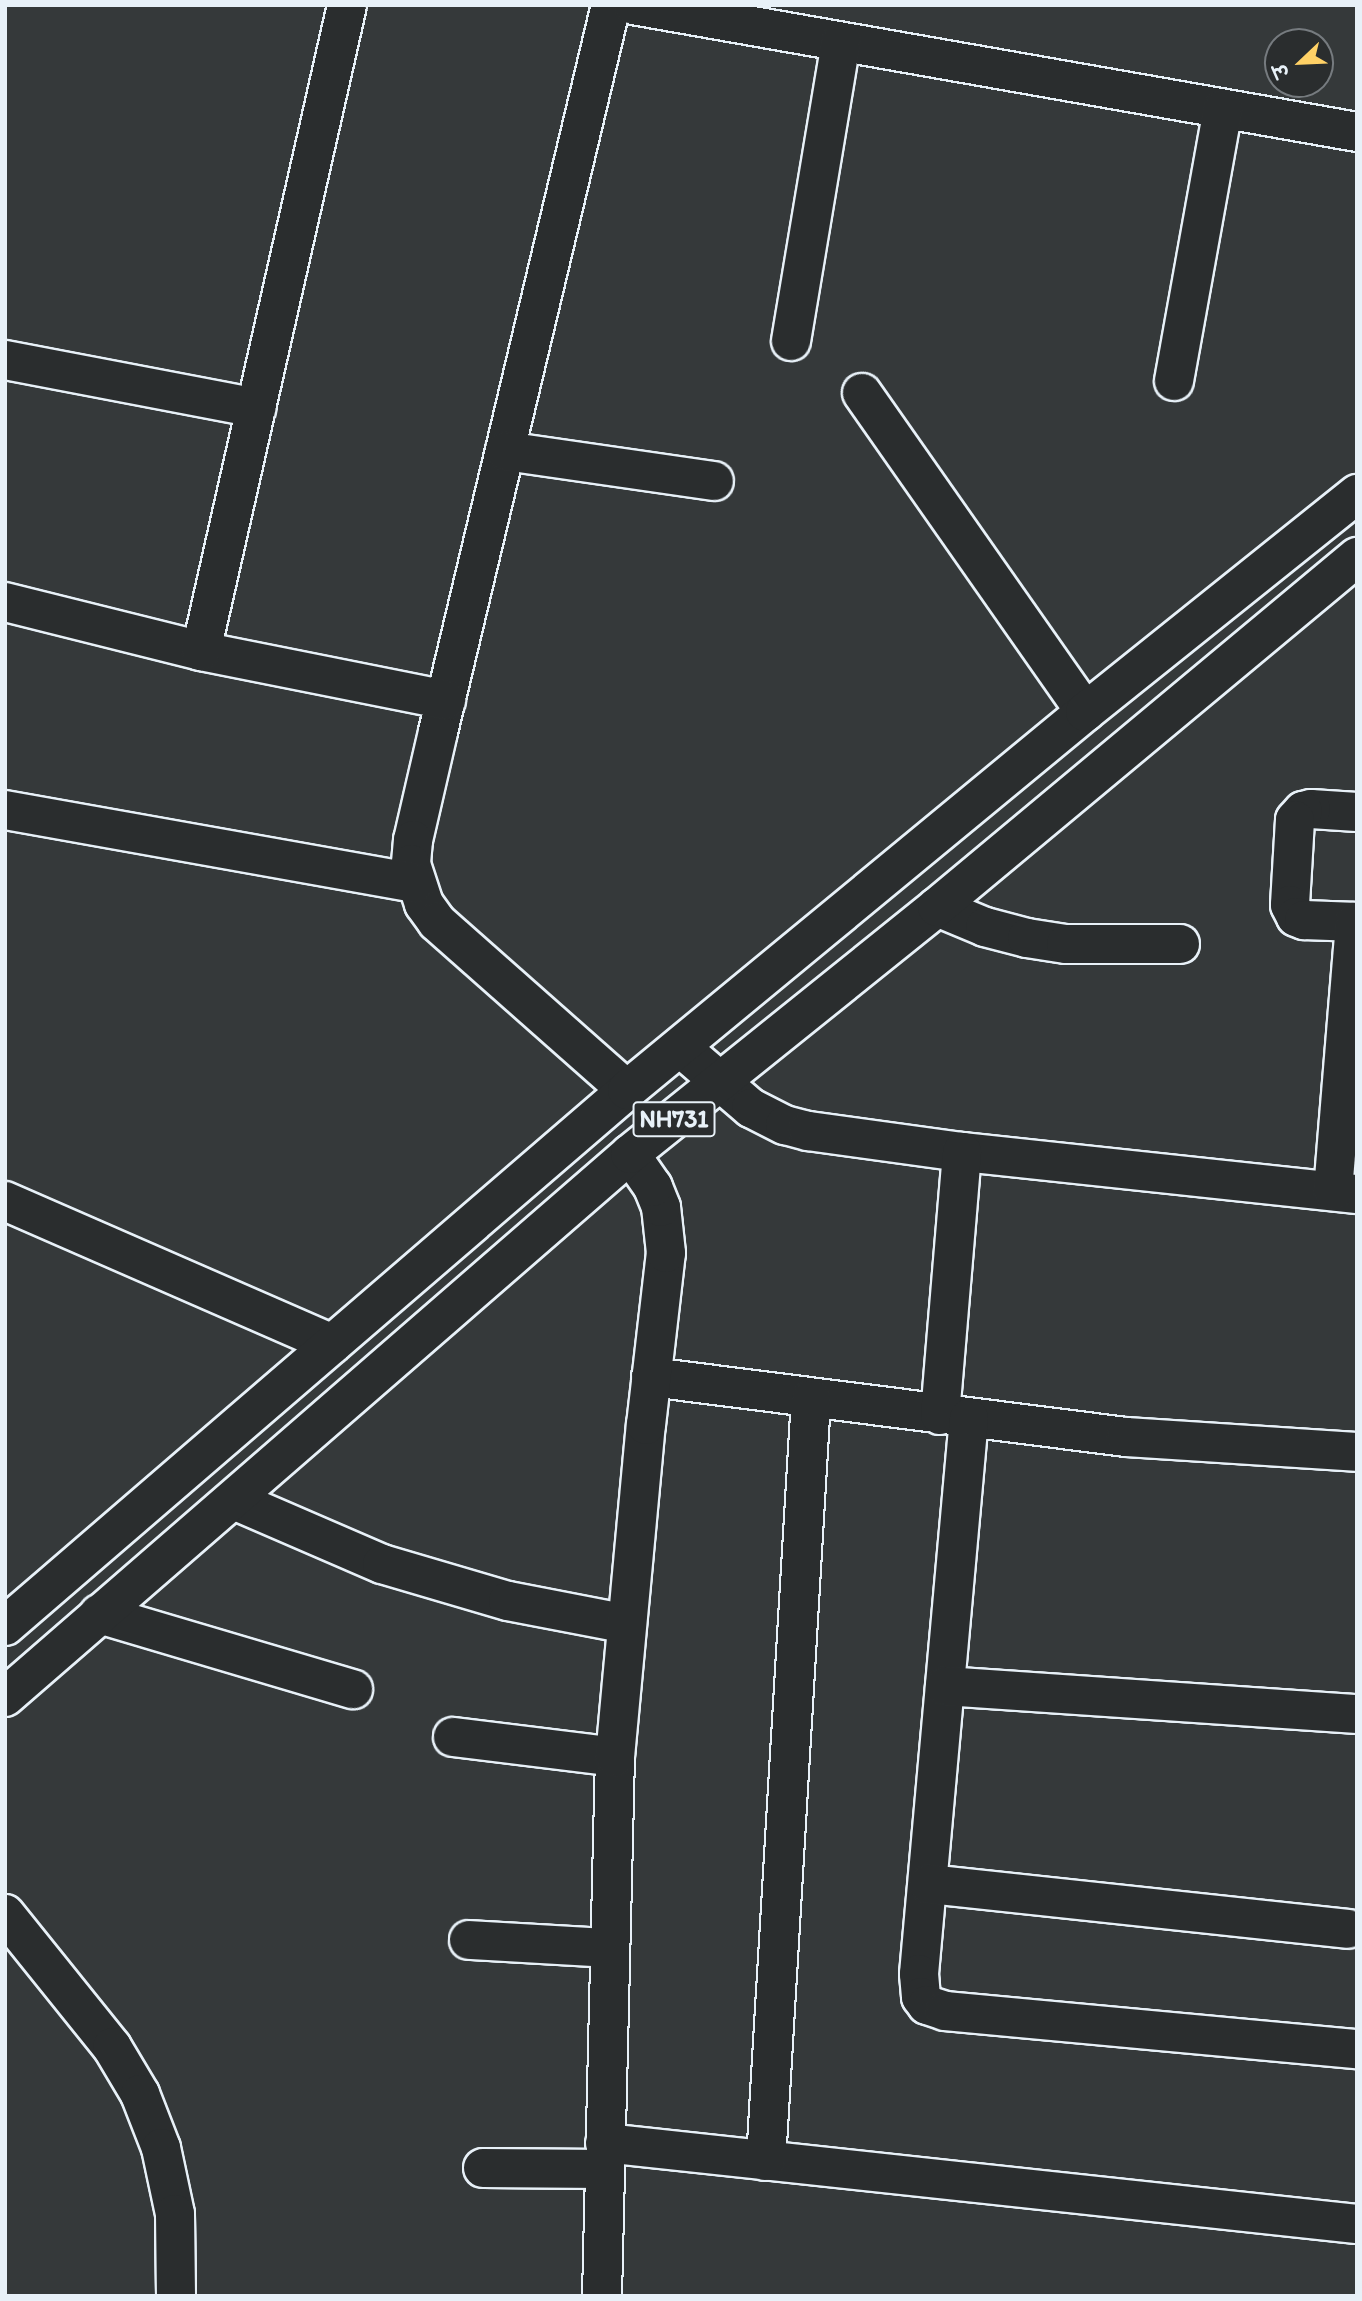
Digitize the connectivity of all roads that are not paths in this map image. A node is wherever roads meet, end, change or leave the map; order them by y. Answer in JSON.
{"nodes":[{"id":1,"x":347,"y":5,"type":"edge"},
{"id":2,"x":611,"y":5,"type":"edge"},
{"id":3,"x":634,"y":5,"type":"edge"},
{"id":4,"x":841,"y":42,"type":"junction"},
{"id":5,"x":1223,"y":108,"type":"junction"},
{"id":6,"x":1357,"y":132,"type":"edge"},
{"id":7,"x":791,"y":341,"type":"dead end"},
{"id":8,"x":5,"y":360,"type":"edge"},
{"id":9,"x":1174,"y":381,"type":"dead end"},
{"id":10,"x":862,"y":393,"type":"dead end"},
{"id":11,"x":256,"y":408,"type":"junction"},
{"id":12,"x":505,"y":451,"type":"junction"},
{"id":13,"x":713,"y":481,"type":"dead end"},
{"id":14,"x":1357,"y":494,"type":"edge"},
{"id":15,"x":1350,"y":570,"type":"edge"},
{"id":16,"x":5,"y":602,"type":"edge"},
{"id":17,"x":201,"y":651,"type":"junction"},
{"id":18,"x":446,"y":700,"type":"junction"},
{"id":19,"x":1085,"y":712,"type":"junction"},
{"id":20,"x":5,"y":810,"type":"edge"},
{"id":21,"x":1357,"y":812,"type":"edge"},
{"id":22,"x":415,"y":883,"type":"junction"},
{"id":23,"x":937,"y":907,"type":"junction"},
{"id":24,"x":1356,"y":922,"type":"edge"},
{"id":25,"x":1180,"y":944,"type":"dead end"},
{"id":26,"x":680,"y":1047,"type":"junction"},
{"id":27,"x":721,"y":1082,"type":"junction"},
{"id":28,"x":627,"y":1090,"type":"junction"},
{"id":29,"x":962,"y":1152,"type":"junction"},
{"id":30,"x":630,"y":1154,"type":"junction"},
{"id":31,"x":1345,"y":1193,"type":"edge"},
{"id":32,"x":5,"y":1201,"type":"edge"},
{"id":33,"x":332,"y":1344,"type":"junction"},
{"id":34,"x":651,"y":1377,"type":"junction"},
{"id":35,"x":811,"y":1399,"type":"junction"},
{"id":36,"x":954,"y":1416,"type":"junction"},
{"id":37,"x":1357,"y":1452,"type":"edge"},
{"id":38,"x":234,"y":1500,"type":"junction"},
{"id":39,"x":99,"y":1614,"type":"junction"},
{"id":40,"x":627,"y":1624,"type":"junction"},
{"id":41,"x":5,"y":1626,"type":"edge"},
{"id":42,"x":945,"y":1686,"type":"junction"},
{"id":43,"x":353,"y":1689,"type":"dead end"},
{"id":44,"x":5,"y":1697,"type":"edge"},
{"id":45,"x":1357,"y":1714,"type":"edge"},
{"id":46,"x":453,"y":1737,"type":"dead end"},
{"id":47,"x":615,"y":1757,"type":"junction"},
{"id":48,"x":928,"y":1884,"type":"junction"},
{"id":49,"x":5,"y":1914,"type":"edge"},
{"id":50,"x":1348,"y":1929,"type":"dead end"},
{"id":51,"x":469,"y":1940,"type":"dead end"},
{"id":52,"x":609,"y":1948,"type":"junction"},
{"id":53,"x":1357,"y":2049,"type":"edge"},
{"id":54,"x":605,"y":2156,"type":"junction"},
{"id":55,"x":766,"y":2161,"type":"junction"},
{"id":56,"x":483,"y":2168,"type":"dead end"},
{"id":57,"x":1357,"y":2224,"type":"edge"},
{"id":58,"x":176,"y":2296,"type":"edge"},
{"id":59,"x":602,"y":2296,"type":"edge"}],
"edges":[{"from":1,"to":11,"type":"main road"},
{"from":2,"to":12,"type":"main road"},
{"from":3,"to":4,"type":"main road"},
{"from":4,"to":5,"type":"main road"},
{"from":4,"to":7,"type":"main road"},
{"from":5,"to":6,"type":"main road"},
{"from":5,"to":9,"type":"main road"},
{"from":8,"to":11,"type":"main road"},
{"from":10,"to":19,"type":"main road"},
{"from":11,"to":17,"type":"main road"},
{"from":12,"to":13,"type":"main road"},
{"from":12,"to":18,"type":"main road"},
{"from":14,"to":19,"type":"main road","number":"NH731"},
{"from":15,"to":23,"type":"main road","number":"NH731"},
{"from":16,"to":17,"type":"main road"},
{"from":17,"to":18,"type":"main road"},
{"from":18,"to":22,"type":"main road"},
{"from":19,"to":26,"type":"main road","number":"NH731"},
{"from":20,"to":22,"type":"main road"},
{"from":21,"to":24,"type":"main road"},
{"from":22,"to":28,"type":"main road"},
{"from":23,"to":25,"type":"main road"},
{"from":23,"to":27,"type":"main road","number":"NH731"},
{"from":24,"to":31,"type":"main road"},
{"from":26,"to":27,"type":"main road"},
{"from":26,"to":28,"type":"main road","number":"NH731"},
{"from":27,"to":29,"type":"main road"},
{"from":27,"to":30,"type":"main road","number":"NH731"},
{"from":28,"to":33,"type":"main road","number":"NH731"},
{"from":29,"to":31,"type":"main road"},
{"from":29,"to":36,"type":"main road"},
{"from":30,"to":34,"type":"main road"},
{"from":30,"to":38,"type":"main road","number":"NH731"},
{"from":32,"to":33,"type":"main road"},
{"from":33,"to":41,"type":"main road","number":"NH731"},
{"from":34,"to":35,"type":"main road"},
{"from":34,"to":40,"type":"main road"},
{"from":35,"to":36,"type":"main road"},
{"from":35,"to":55,"type":"main road"},
{"from":36,"to":37,"type":"main road"},
{"from":36,"to":42,"type":"main road"},
{"from":38,"to":39,"type":"main road","number":"NH731"},
{"from":38,"to":40,"type":"main road"},
{"from":39,"to":43,"type":"main road"},
{"from":39,"to":44,"type":"main road","number":"NH731"},
{"from":40,"to":47,"type":"main road"},
{"from":42,"to":45,"type":"main road"},
{"from":42,"to":48,"type":"main road"},
{"from":46,"to":47,"type":"main road"},
{"from":47,"to":52,"type":"main road"},
{"from":48,"to":50,"type":"main road"},
{"from":48,"to":53,"type":"main road"},
{"from":49,"to":58,"type":"main road"},
{"from":51,"to":52,"type":"main road"},
{"from":52,"to":54,"type":"main road"},
{"from":54,"to":55,"type":"main road"},
{"from":54,"to":56,"type":"main road"},
{"from":54,"to":59,"type":"main road"},
{"from":55,"to":57,"type":"main road"}]}
